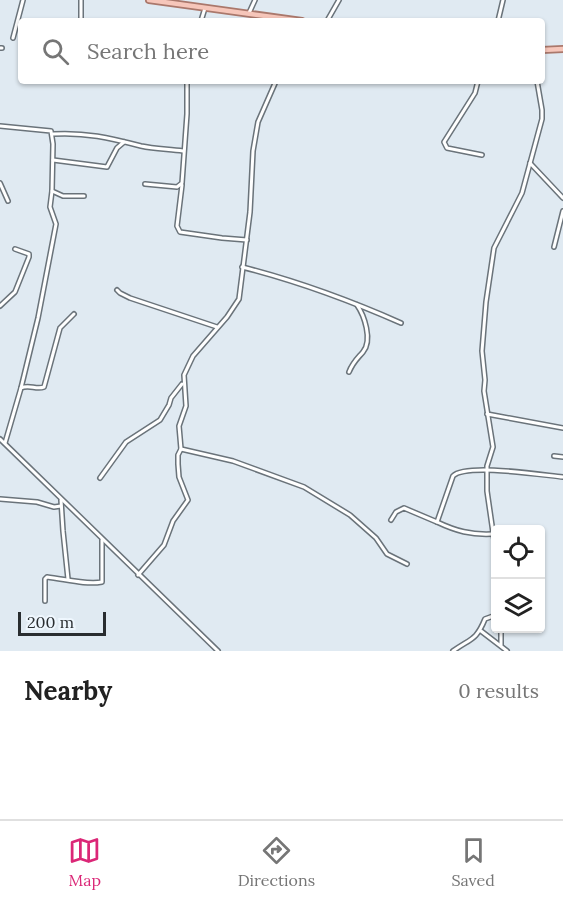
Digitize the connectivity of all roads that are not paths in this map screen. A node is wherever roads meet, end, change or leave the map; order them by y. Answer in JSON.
{"nodes":[{"id":1,"x":23,"y":0,"type":"edge"},
{"id":2,"x":81,"y":0,"type":"edge"},
{"id":3,"x":149,"y":0,"type":"edge"},
{"id":4,"x":255,"y":0,"type":"edge"},
{"id":5,"x":339,"y":0,"type":"edge"},
{"id":6,"x":504,"y":0,"type":"edge"},
{"id":7,"x":205,"y":8,"type":"junction"},
{"id":8,"x":249,"y":13,"type":"junction"},
{"id":9,"x":19,"y":18,"type":"edge"},
{"id":10,"x":81,"y":18,"type":"edge"},
{"id":11,"x":202,"y":18,"type":"edge"},
{"id":12,"x":282,"y":18,"type":"edge"},
{"id":13,"x":329,"y":18,"type":"edge"},
{"id":14,"x":499,"y":18,"type":"edge"},
{"id":15,"x":18,"y":21,"type":"edge"},
{"id":16,"x":14,"y":38,"type":"dead end"},
{"id":17,"x":563,"y":49,"type":"edge"},
{"id":18,"x":545,"y":50,"type":"edge"},
{"id":19,"x":187,"y":84,"type":"edge"},
{"id":20,"x":275,"y":84,"type":"edge"},
{"id":21,"x":477,"y":84,"type":"edge"},
{"id":22,"x":538,"y":84,"type":"edge"},
{"id":23,"x":0,"y":126,"type":"edge"},
{"id":24,"x":52,"y":134,"type":"junction"},
{"id":25,"x":126,"y":141,"type":"junction"},
{"id":26,"x":183,"y":151,"type":"junction"},
{"id":27,"x":482,"y":155,"type":"dead end"},
{"id":28,"x":52,"y":160,"type":"junction"},
{"id":29,"x":530,"y":163,"type":"junction"},
{"id":30,"x":0,"y":183,"type":"edge"},
{"id":31,"x":182,"y":183,"type":"junction"},
{"id":32,"x":145,"y":184,"type":"dead end"},
{"id":33,"x":52,"y":191,"type":"junction"},
{"id":34,"x":84,"y":196,"type":"dead end"},
{"id":35,"x":563,"y":198,"type":"edge"},
{"id":36,"x":8,"y":201,"type":"dead end"},
{"id":37,"x":563,"y":211,"type":"edge"},
{"id":38,"x":247,"y":240,"type":"junction"},
{"id":39,"x":554,"y":247,"type":"dead end"},
{"id":40,"x":15,"y":249,"type":"dead end"},
{"id":41,"x":242,"y":267,"type":"junction"},
{"id":42,"x":117,"y":290,"type":"dead end"},
{"id":43,"x":347,"y":300,"type":"junction"},
{"id":44,"x":0,"y":306,"type":"edge"},
{"id":45,"x":74,"y":314,"type":"dead end"},
{"id":46,"x":401,"y":323,"type":"dead end"},
{"id":47,"x":217,"y":327,"type":"junction"},
{"id":48,"x":349,"y":372,"type":"dead end"},
{"id":49,"x":183,"y":382,"type":"junction"},
{"id":50,"x":21,"y":388,"type":"junction"},
{"id":51,"x":487,"y":414,"type":"junction"},
{"id":52,"x":563,"y":428,"type":"edge"},
{"id":53,"x":0,"y":438,"type":"edge"},
{"id":54,"x":5,"y":443,"type":"junction"},
{"id":55,"x":181,"y":449,"type":"junction"},
{"id":56,"x":554,"y":456,"type":"dead end"},
{"id":57,"x":563,"y":457,"type":"edge"},
{"id":58,"x":487,"y":469,"type":"junction"},
{"id":59,"x":563,"y":477,"type":"edge"},
{"id":60,"x":99,"y":478,"type":"dead end"},
{"id":61,"x":0,"y":500,"type":"edge"},
{"id":62,"x":62,"y":500,"type":"junction"},
{"id":63,"x":61,"y":506,"type":"junction"},
{"id":64,"x":391,"y":520,"type":"dead end"},
{"id":65,"x":437,"y":522,"type":"junction"},
{"id":66,"x":491,"y":525,"type":"edge"},
{"id":67,"x":491,"y":534,"type":"edge"},
{"id":68,"x":102,"y":540,"type":"junction"},
{"id":69,"x":407,"y":564,"type":"dead end"},
{"id":70,"x":138,"y":575,"type":"junction"},
{"id":71,"x":68,"y":579,"type":"junction"},
{"id":72,"x":45,"y":601,"type":"dead end"},
{"id":73,"x":491,"y":617,"type":"edge"},
{"id":74,"x":481,"y":631,"type":"junction"},
{"id":75,"x":501,"y":633,"type":"edge"},
{"id":76,"x":501,"y":645,"type":"junction"},
{"id":77,"x":218,"y":651,"type":"edge"},
{"id":78,"x":453,"y":651,"type":"edge"},
{"id":79,"x":507,"y":651,"type":"edge"}],
"edges":[{"from":1,"to":9,"type":"street"},
{"from":2,"to":10,"type":"street"},
{"from":3,"to":7,"type":"main road"},
{"from":4,"to":8,"type":"street"},
{"from":5,"to":13,"type":"street"},
{"from":6,"to":14,"type":"street"},
{"from":7,"to":8,"type":"main road"},
{"from":7,"to":11,"type":"street"},
{"from":8,"to":12,"type":"main road"},
{"from":15,"to":16,"type":"street"},
{"from":17,"to":18,"type":"main road"},
{"from":19,"to":26,"type":"street"},
{"from":20,"to":38,"type":"street"},
{"from":21,"to":27,"type":"street"},
{"from":22,"to":29,"type":"street"},
{"from":23,"to":24,"type":"street"},
{"from":24,"to":25,"type":"street"},
{"from":24,"to":28,"type":"street"},
{"from":25,"to":26,"type":"street"},
{"from":25,"to":28,"type":"street"},
{"from":26,"to":31,"type":"street"},
{"from":28,"to":33,"type":"street"},
{"from":29,"to":35,"type":"street"},
{"from":29,"to":51,"type":"street"},
{"from":30,"to":36,"type":"street"},
{"from":31,"to":32,"type":"street"},
{"from":31,"to":38,"type":"street"},
{"from":33,"to":34,"type":"street"},
{"from":33,"to":50,"type":"street"},
{"from":37,"to":39,"type":"street"},
{"from":38,"to":41,"type":"street"},
{"from":40,"to":44,"type":"street"},
{"from":41,"to":43,"type":"street"},
{"from":41,"to":47,"type":"street"},
{"from":42,"to":47,"type":"street"},
{"from":43,"to":46,"type":"street"},
{"from":43,"to":48,"type":"street"},
{"from":45,"to":50,"type":"street"},
{"from":47,"to":49,"type":"street"},
{"from":49,"to":55,"type":"street"},
{"from":49,"to":60,"type":"street"},
{"from":50,"to":54,"type":"street"},
{"from":51,"to":52,"type":"street"},
{"from":51,"to":58,"type":"street"},
{"from":53,"to":54,"type":"street"},
{"from":54,"to":62,"type":"street"},
{"from":55,"to":69,"type":"street"},
{"from":55,"to":70,"type":"street"},
{"from":56,"to":57,"type":"street"},
{"from":58,"to":59,"type":"street"},
{"from":58,"to":65,"type":"street"},
{"from":58,"to":66,"type":"street"},
{"from":61,"to":63,"type":"street"},
{"from":62,"to":63,"type":"street"},
{"from":62,"to":68,"type":"street"},
{"from":63,"to":71,"type":"street"},
{"from":64,"to":65,"type":"street"},
{"from":65,"to":67,"type":"street"},
{"from":68,"to":70,"type":"street"},
{"from":68,"to":71,"type":"street"},
{"from":70,"to":77,"type":"street"},
{"from":71,"to":72,"type":"street"},
{"from":73,"to":74,"type":"street"},
{"from":74,"to":76,"type":"street"},
{"from":74,"to":78,"type":"street"},
{"from":75,"to":76,"type":"street"},
{"from":76,"to":79,"type":"street"}]}
